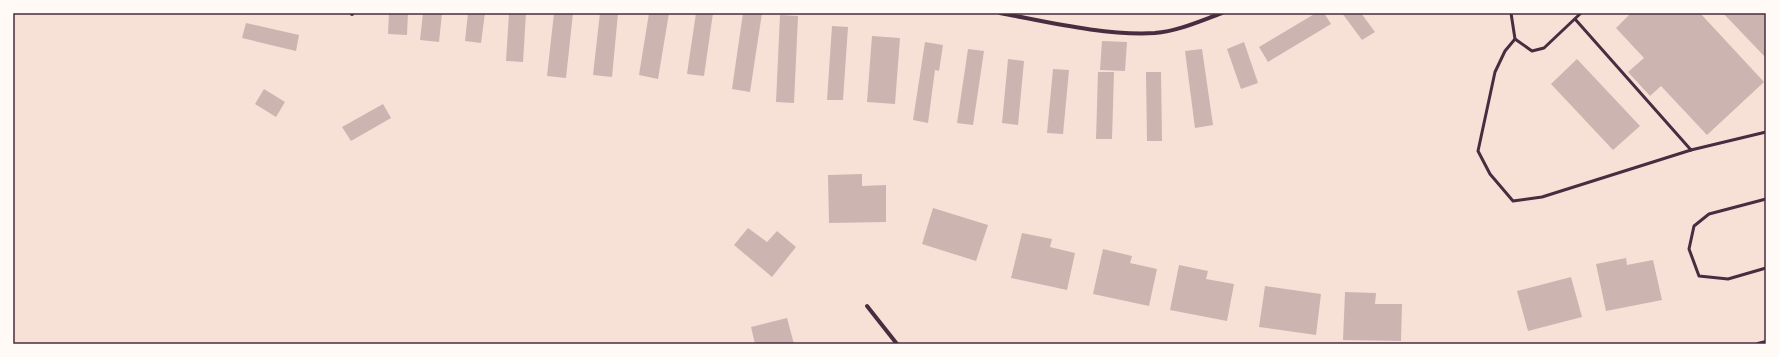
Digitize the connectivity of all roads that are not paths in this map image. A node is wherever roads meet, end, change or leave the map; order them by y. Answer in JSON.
{"nodes":[{"id":1,"x":1000,"y":13,"type":"edge"},
{"id":2,"x":1222,"y":13,"type":"edge"},
{"id":3,"x":1511,"y":13,"type":"edge"},
{"id":4,"x":1581,"y":13,"type":"edge"},
{"id":5,"x":1014,"y":14,"type":"edge"},
{"id":6,"x":1575,"y":19,"type":"junction"},
{"id":7,"x":1515,"y":39,"type":"junction"},
{"id":8,"x":1766,"y":132,"type":"edge"},
{"id":9,"x":1691,"y":150,"type":"junction"},
{"id":10,"x":1766,"y":199,"type":"edge"},
{"id":11,"x":1766,"y":268,"type":"edge"},
{"id":12,"x":867,"y":306,"type":"dead end"},
{"id":13,"x":1766,"y":342,"type":"edge"},
{"id":14,"x":897,"y":344,"type":"edge"},
{"id":15,"x":1758,"y":344,"type":"edge"}],
"edges":[{"from":1,"to":5,"type":"street"},
{"from":2,"to":5,"type":"street"},
{"from":3,"to":7,"type":"lane"},
{"from":4,"to":6,"type":"lane"},
{"from":6,"to":7,"type":"lane"},
{"from":6,"to":9,"type":"lane"},
{"from":7,"to":9,"type":"lane"},
{"from":8,"to":9,"type":"lane"},
{"from":10,"to":11,"type":"lane"},
{"from":12,"to":14,"type":"street"},
{"from":13,"to":15,"type":"street"}]}
